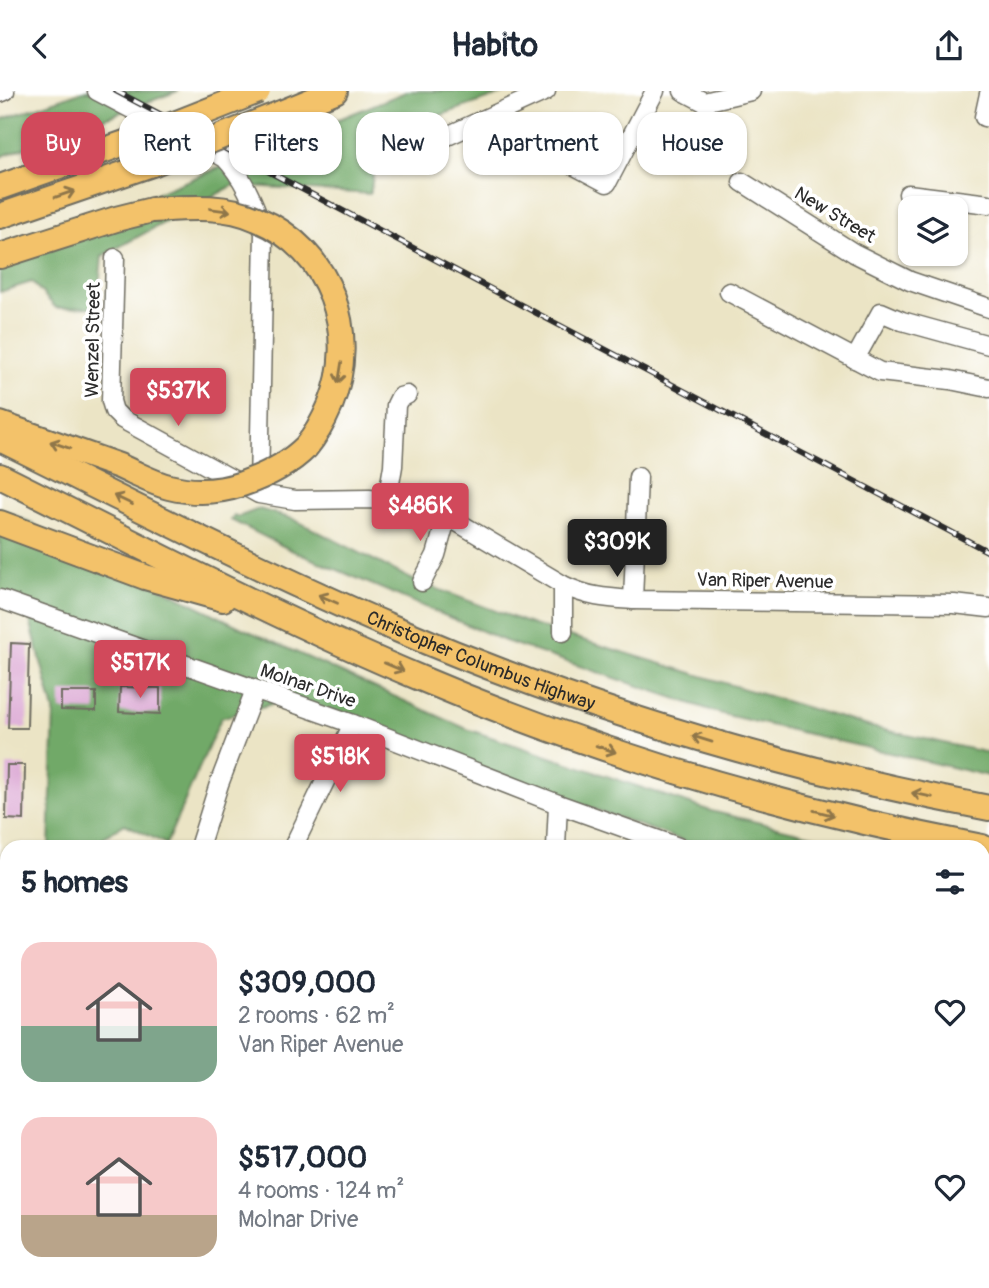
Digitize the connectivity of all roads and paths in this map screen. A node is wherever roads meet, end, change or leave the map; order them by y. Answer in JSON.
{"nodes":[{"id":1,"x":97,"y":91,"type":"edge"},
{"id":2,"x":258,"y":91,"type":"edge"},
{"id":3,"x":335,"y":91,"type":"edge"},
{"id":4,"x":546,"y":91,"type":"edge"},
{"id":5,"x":655,"y":91,"type":"edge"},
{"id":6,"x":683,"y":91,"type":"edge"},
{"id":7,"x":751,"y":91,"type":"edge"},
{"id":8,"x":989,"y":94,"type":"edge"},
{"id":9,"x":501,"y":112,"type":"edge"},
{"id":10,"x":987,"y":118,"type":"edge"},
{"id":11,"x":623,"y":152,"type":"edge"},
{"id":12,"x":592,"y":175,"type":"edge"},
{"id":13,"x":611,"y":175,"type":"edge"},
{"id":14,"x":742,"y":182,"type":"dead end"},
{"id":15,"x":0,"y":187,"type":"edge"},
{"id":16,"x":908,"y":194,"type":"dead end"},
{"id":17,"x":989,"y":204,"type":"edge"},
{"id":18,"x":0,"y":216,"type":"edge"},
{"id":19,"x":0,"y":256,"type":"edge"},
{"id":20,"x":115,"y":258,"type":"dead end"},
{"id":21,"x":729,"y":292,"type":"dead end"},
{"id":22,"x":989,"y":307,"type":"edge"},
{"id":23,"x":989,"y":345,"type":"edge"},
{"id":24,"x":856,"y":359,"type":"junction"},
{"id":25,"x":989,"y":388,"type":"edge"},
{"id":26,"x":407,"y":395,"type":"dead end"},
{"id":27,"x":121,"y":419,"type":"joint"},
{"id":28,"x":0,"y":424,"type":"edge"},
{"id":29,"x":0,"y":439,"type":"edge"},
{"id":30,"x":0,"y":476,"type":"edge"},
{"id":31,"x":638,"y":477,"type":"dead end"},
{"id":32,"x":259,"y":494,"type":"junction"},
{"id":33,"x":387,"y":501,"type":"junction"},
{"id":34,"x":447,"y":516,"type":"junction"},
{"id":35,"x":0,"y":523,"type":"edge"},
{"id":36,"x":422,"y":582,"type":"dead end"},
{"id":37,"x":563,"y":585,"type":"junction"},
{"id":38,"x":0,"y":599,"type":"edge"},
{"id":39,"x":633,"y":600,"type":"junction"},
{"id":40,"x":989,"y":608,"type":"edge"},
{"id":41,"x":287,"y":618,"type":"junction"},
{"id":42,"x":563,"y":632,"type":"dead end"},
{"id":43,"x":256,"y":689,"type":"junction"},
{"id":44,"x":353,"y":724,"type":"junction"},
{"id":45,"x":558,"y":804,"type":"junction"},
{"id":46,"x":989,"y":808,"type":"edge"},
{"id":47,"x":201,"y":840,"type":"edge"},
{"id":48,"x":296,"y":840,"type":"edge"},
{"id":49,"x":556,"y":840,"type":"edge"},
{"id":50,"x":658,"y":840,"type":"edge"},
{"id":51,"x":947,"y":840,"type":"edge"}],
"edges":[{"from":1,"to":32,"type":"street"},
{"from":2,"to":15,"type":"highway","bridge":true},
{"from":18,"to":3,"type":"highway","one_way":true,"bridge":true},
{"from":4,"to":9,"type":"street"},
{"from":5,"to":11,"type":"street"},
{"from":6,"to":7,"type":"street"},
{"from":8,"to":10,"type":"street"},
{"from":12,"to":13,"type":"street"},
{"from":14,"to":22,"type":"street","name":"New Street"},
{"from":16,"to":17,"type":"street"},
{"from":19,"to":28,"type":"highway","one_way":true,"bridge":true},
{"from":20,"to":27,"type":"street","name":"Wenzel Street"},
{"from":21,"to":24,"type":"street"},
{"from":23,"to":24,"type":"street"},
{"from":24,"to":25,"type":"street"},
{"from":26,"to":33,"type":"street"},
{"from":27,"to":32,"type":"street","name":"Van Riper Avenue"},
{"from":46,"to":29,"type":"highway","name":"Christopher Columbus Highway","one_way":true},
{"from":30,"to":41,"type":"highway","name":"Christopher Columbus Highway"},
{"from":31,"to":39,"type":"street"},
{"from":32,"to":33,"type":"street","name":"Van Riper Avenue"},
{"from":33,"to":34,"type":"street","name":"Van Riper Avenue"},
{"from":34,"to":36,"type":"street"},
{"from":34,"to":37,"type":"street","name":"Van Riper Avenue"},
{"from":35,"to":41,"type":"highway"},
{"from":37,"to":39,"type":"street","name":"Van Riper Avenue"},
{"from":37,"to":42,"type":"street"},
{"from":38,"to":43,"type":"street","name":"Molnar Drive"},
{"from":39,"to":40,"type":"street","name":"Van Riper Avenue"},
{"from":41,"to":51,"type":"highway","name":"Christopher Columbus Highway","one_way":true},
{"from":43,"to":44,"type":"street","name":"Molnar Drive"},
{"from":43,"to":47,"type":"street"},
{"from":44,"to":45,"type":"street","name":"Molnar Drive"},
{"from":44,"to":48,"type":"street"},
{"from":45,"to":49,"type":"street"},
{"from":45,"to":50,"type":"street","name":"Molnar Drive"}]}
